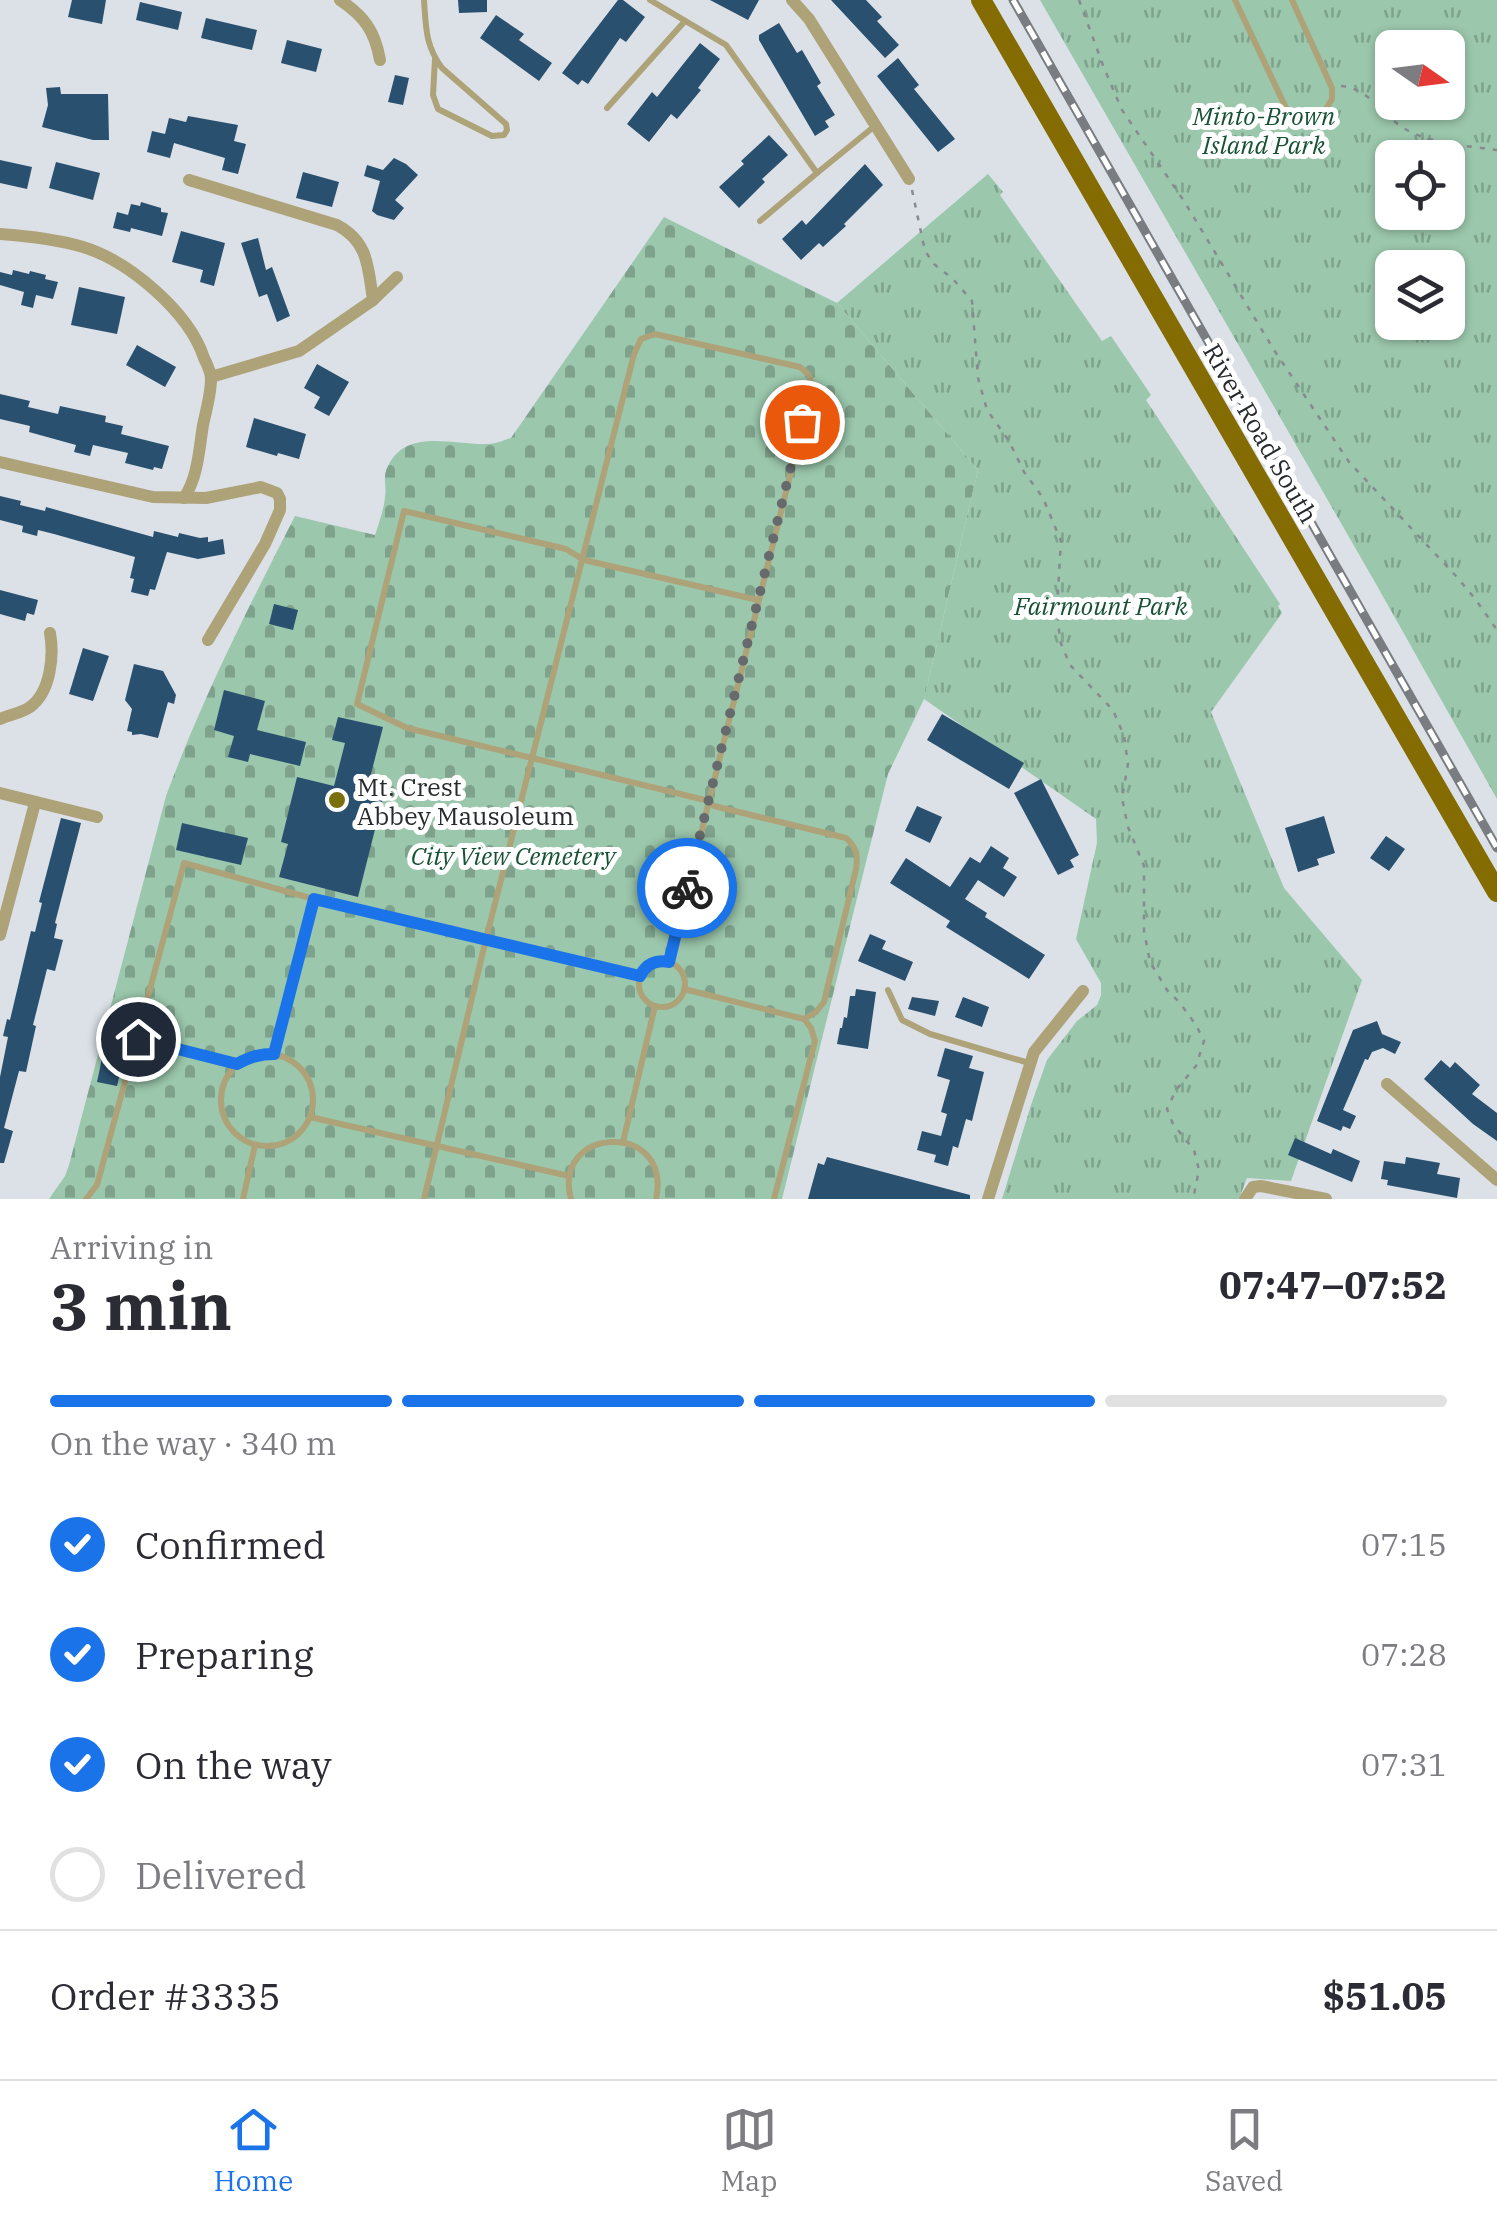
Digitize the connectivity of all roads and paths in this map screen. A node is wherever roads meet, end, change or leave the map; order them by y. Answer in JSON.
{"nodes":[{"id":1,"x":340,"y":0,"type":"edge"},
{"id":2,"x":424,"y":0,"type":"edge"},
{"id":3,"x":650,"y":0,"type":"edge"},
{"id":4,"x":792,"y":0,"type":"edge"},
{"id":5,"x":981,"y":0,"type":"edge"},
{"id":6,"x":1079,"y":0,"type":"edge"},
{"id":7,"x":1235,"y":0,"type":"edge"},
{"id":8,"x":1292,"y":0,"type":"edge"},
{"id":9,"x":685,"y":21,"type":"junction"},
{"id":10,"x":435,"y":58,"type":"junction"},
{"id":11,"x":380,"y":60,"type":"dead end"},
{"id":12,"x":1332,"y":88,"type":"junction"},
{"id":13,"x":607,"y":108,"type":"dead end"},
{"id":14,"x":876,"y":125,"type":"junction"},
{"id":15,"x":1497,"y":150,"type":"edge"},
{"id":16,"x":817,"y":173,"type":"junction"},
{"id":17,"x":909,"y":179,"type":"joint"},
{"id":18,"x":189,"y":180,"type":"dead end"},
{"id":19,"x":760,"y":221,"type":"dead end"},
{"id":20,"x":0,"y":234,"type":"edge"},
{"id":21,"x":397,"y":277,"type":"dead end"},
{"id":22,"x":373,"y":300,"type":"junction"},
{"id":23,"x":211,"y":377,"type":"junction"},
{"id":24,"x":0,"y":462,"type":"edge"},
{"id":25,"x":184,"y":498,"type":"junction"},
{"id":26,"x":584,"y":560,"type":"junction"},
{"id":27,"x":758,"y":600,"type":"junction"},
{"id":28,"x":1497,"y":630,"type":"edge"},
{"id":29,"x":50,"y":633,"type":"dead end"},
{"id":30,"x":208,"y":640,"type":"dead end"},
{"id":31,"x":0,"y":719,"type":"edge"},
{"id":32,"x":532,"y":758,"type":"junction"},
{"id":33,"x":0,"y":793,"type":"edge"},
{"id":34,"x":708,"y":801,"type":"junction"},
{"id":35,"x":34,"y":802,"type":"junction"},
{"id":36,"x":96,"y":817,"type":"dead end"},
{"id":37,"x":1497,"y":892,"type":"edge"},
{"id":38,"x":314,"y":899,"type":"junction"},
{"id":39,"x":0,"y":934,"type":"edge"},
{"id":40,"x":486,"y":939,"type":"junction"},
{"id":41,"x":669,"y":962,"type":"junction"},
{"id":42,"x":640,"y":976,"type":"junction"},
{"id":43,"x":684,"y":989,"type":"junction"},
{"id":44,"x":888,"y":990,"type":"dead end"},
{"id":45,"x":1083,"y":991,"type":"dead end"},
{"id":46,"x":655,"y":1006,"type":"junction"},
{"id":47,"x":804,"y":1019,"type":"junction"},
{"id":48,"x":138,"y":1039,"type":"junction"},
{"id":49,"x":274,"y":1054,"type":"junction"},
{"id":50,"x":1029,"y":1063,"type":"junction"},
{"id":51,"x":237,"y":1064,"type":"junction"},
{"id":52,"x":1387,"y":1084,"type":"dead end"},
{"id":53,"x":310,"y":1116,"type":"junction"},
{"id":54,"x":623,"y":1142,"type":"junction"},
{"id":55,"x":255,"y":1145,"type":"junction"},
{"id":56,"x":437,"y":1145,"type":"junction"},
{"id":57,"x":570,"y":1176,"type":"junction"},
{"id":58,"x":1497,"y":1180,"type":"edge"},
{"id":59,"x":1249,"y":1193,"type":"edge"},
{"id":60,"x":660,"y":1198,"type":"edge"},
{"id":61,"x":86,"y":1199,"type":"edge"},
{"id":62,"x":243,"y":1199,"type":"edge"},
{"id":63,"x":424,"y":1199,"type":"edge"},
{"id":64,"x":571,"y":1199,"type":"edge"},
{"id":65,"x":774,"y":1199,"type":"edge"},
{"id":66,"x":988,"y":1199,"type":"edge"},
{"id":67,"x":1193,"y":1199,"type":"edge"},
{"id":68,"x":1326,"y":1199,"type":"edge"}],
"edges":[{"from":1,"to":11,"type":"street"},
{"from":2,"to":10,"type":"lane"},
{"from":3,"to":9,"type":"lane"},
{"from":4,"to":14,"type":"street"},
{"from":5,"to":37,"type":"main road","name":"River Road South"},
{"from":6,"to":28,"type":"path"},
{"from":7,"to":12,"type":"lane"},
{"from":8,"to":12,"type":"lane"},
{"from":9,"to":13,"type":"lane"},
{"from":9,"to":16,"type":"lane"},
{"from":10,"to":10,"type":"lane"},
{"from":12,"to":15,"type":"path"},
{"from":14,"to":16,"type":"lane"},
{"from":14,"to":17,"type":"street"},
{"from":16,"to":19,"type":"lane"},
{"from":17,"to":67,"type":"path"},
{"from":18,"to":22,"type":"street"},
{"from":20,"to":23,"type":"street"},
{"from":21,"to":22,"type":"street"},
{"from":22,"to":23,"type":"street"},
{"from":23,"to":25,"type":"street"},
{"from":24,"to":25,"type":"street"},
{"from":25,"to":30,"type":"street"},
{"from":26,"to":27,"type":"lane"},
{"from":26,"to":27,"type":"lane"},
{"from":26,"to":32,"type":"lane"},
{"from":26,"to":32,"type":"lane"},
{"from":27,"to":34,"type":"lane"},
{"from":29,"to":31,"type":"street"},
{"from":32,"to":34,"type":"lane"},
{"from":32,"to":40,"type":"lane"},
{"from":33,"to":35,"type":"street"},
{"from":34,"to":41,"type":"lane"},
{"from":34,"to":47,"type":"lane"},
{"from":35,"to":36,"type":"street"},
{"from":35,"to":39,"type":"street"},
{"from":38,"to":40,"type":"lane"},
{"from":38,"to":48,"type":"lane"},
{"from":38,"to":49,"type":"lane"},
{"from":40,"to":42,"type":"lane"},
{"from":40,"to":56,"type":"lane"},
{"from":41,"to":42,"type":"lane"},
{"from":41,"to":43,"type":"lane"},
{"from":42,"to":46,"type":"lane"},
{"from":43,"to":46,"type":"lane"},
{"from":43,"to":47,"type":"lane"},
{"from":44,"to":50,"type":"lane"},
{"from":45,"to":50,"type":"street"},
{"from":46,"to":54,"type":"lane"},
{"from":47,"to":65,"type":"lane"},
{"from":48,"to":51,"type":"lane"},
{"from":48,"to":61,"type":"lane"},
{"from":49,"to":51,"type":"lane"},
{"from":49,"to":53,"type":"lane"},
{"from":50,"to":66,"type":"street"},
{"from":51,"to":55,"type":"lane"},
{"from":52,"to":58,"type":"street"},
{"from":53,"to":55,"type":"lane"},
{"from":53,"to":56,"type":"lane"},
{"from":54,"to":57,"type":"lane"},
{"from":54,"to":60,"type":"lane"},
{"from":55,"to":62,"type":"lane"},
{"from":56,"to":57,"type":"lane"},
{"from":56,"to":63,"type":"lane"},
{"from":57,"to":64,"type":"lane"},
{"from":59,"to":68,"type":"street"}]}
